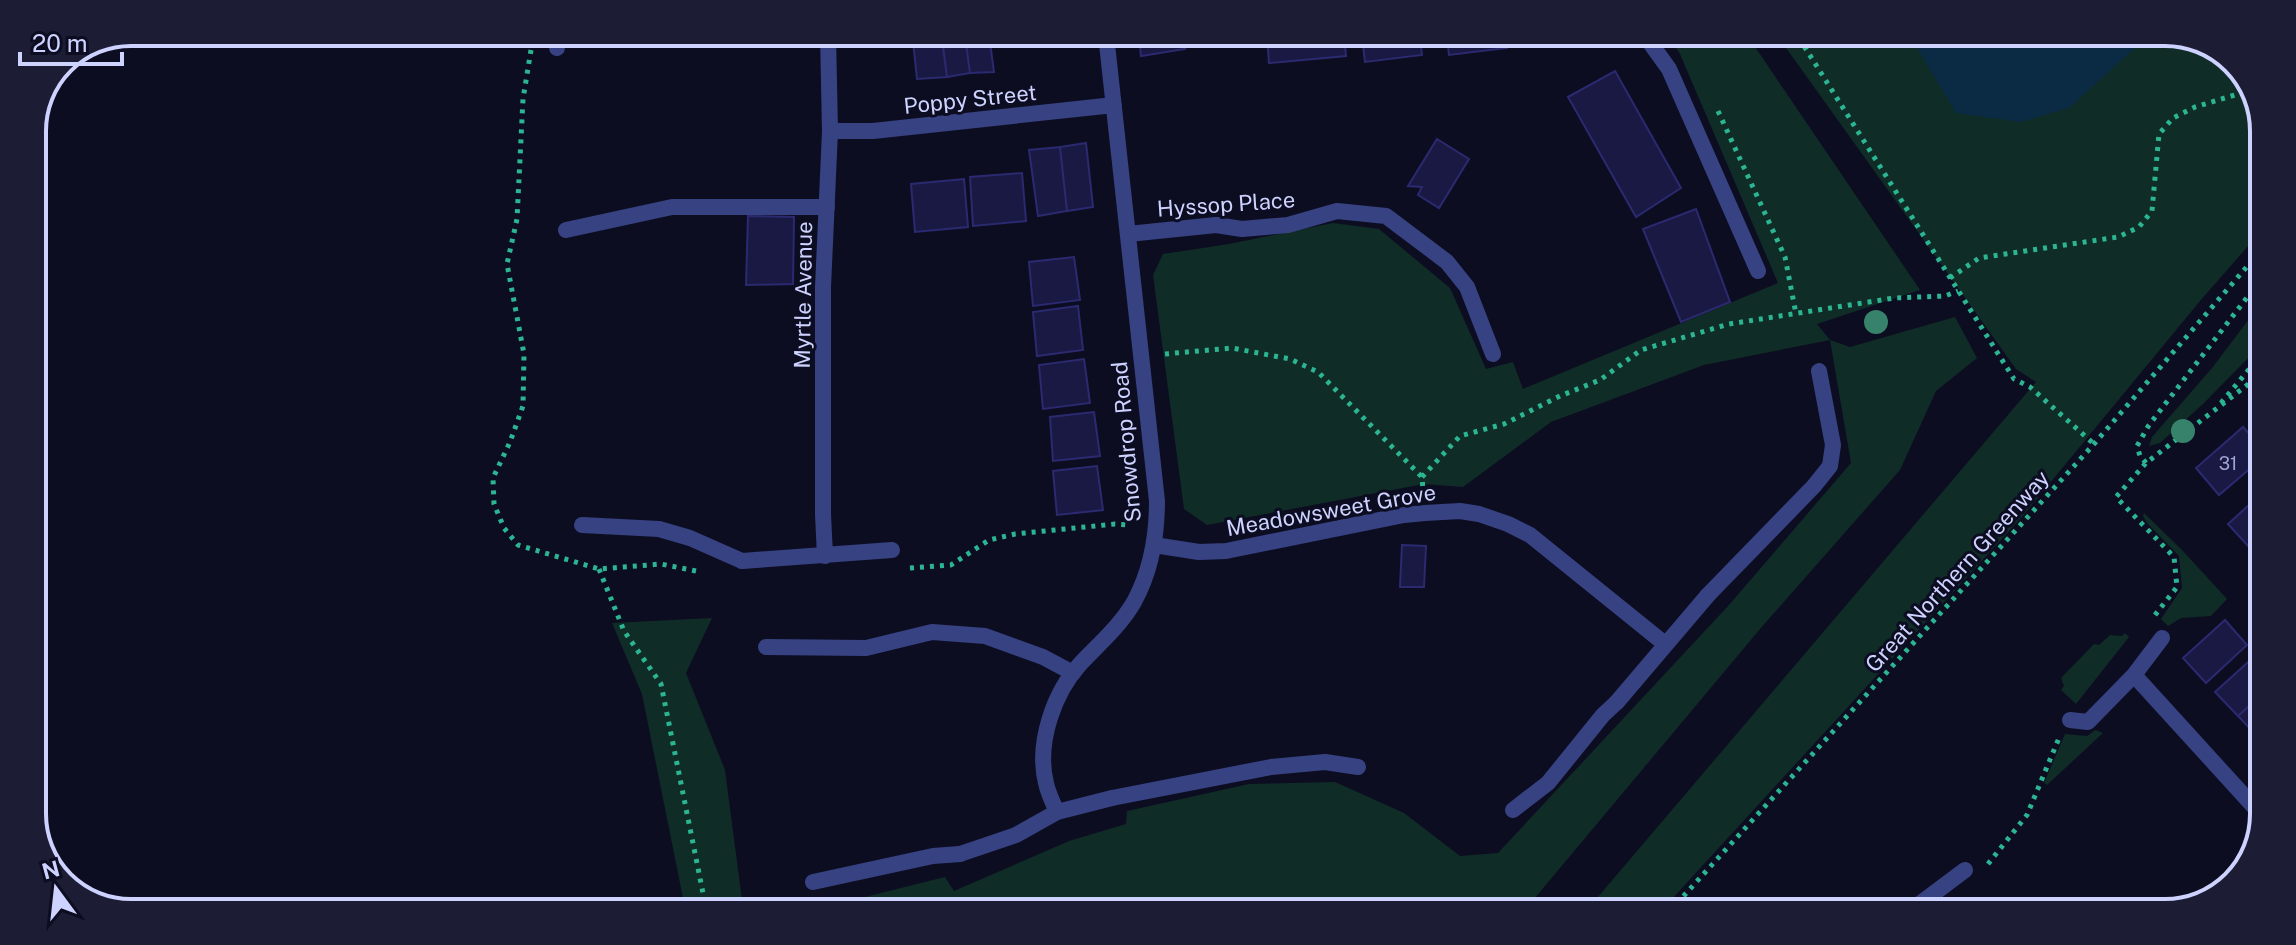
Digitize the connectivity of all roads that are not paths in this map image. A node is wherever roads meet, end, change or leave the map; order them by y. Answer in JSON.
{"nodes":[{"id":1,"x":828,"y":46,"type":"edge"},
{"id":2,"x":1107,"y":46,"type":"edge"},
{"id":3,"x":1652,"y":46,"type":"edge"},
{"id":4,"x":1114,"y":105,"type":"junction"},
{"id":5,"x":830,"y":131,"type":"junction"},
{"id":6,"x":827,"y":207,"type":"junction"},
{"id":7,"x":566,"y":230,"type":"dead end"},
{"id":8,"x":1128,"y":234,"type":"junction"},
{"id":9,"x":1758,"y":271,"type":"dead end"},
{"id":10,"x":1493,"y":354,"type":"dead end"},
{"id":11,"x":1819,"y":371,"type":"dead end"},
{"id":12,"x":582,"y":525,"type":"dead end"},
{"id":13,"x":1154,"y":545,"type":"junction"},
{"id":14,"x":892,"y":550,"type":"dead end"},
{"id":15,"x":825,"y":556,"type":"junction"},
{"id":16,"x":2162,"y":638,"type":"road end"},
{"id":17,"x":1665,"y":644,"type":"junction"},
{"id":18,"x":766,"y":647,"type":"dead end"},
{"id":19,"x":1073,"y":673,"type":"junction"},
{"id":20,"x":2134,"y":675,"type":"junction"},
{"id":21,"x":2070,"y":720,"type":"road end"},
{"id":22,"x":1358,"y":767,"type":"dead end"},
{"id":23,"x":2250,"y":802,"type":"edge"},
{"id":24,"x":1513,"y":810,"type":"dead end"},
{"id":25,"x":1057,"y":812,"type":"junction"},
{"id":26,"x":1965,"y":870,"type":"road end"},
{"id":27,"x":813,"y":882,"type":"dead end"},
{"id":28,"x":1930,"y":899,"type":"edge"}],
"edges":[{"from":1,"to":5,"type":"street","name":"Myrtle Avenue"},
{"from":2,"to":4,"type":"street","name":"Snowdrop Road"},
{"from":3,"to":9,"type":"street"},
{"from":4,"to":5,"type":"street","name":"Poppy Street"},
{"from":4,"to":8,"type":"street","name":"Snowdrop Road"},
{"from":5,"to":6,"type":"street","name":"Myrtle Avenue"},
{"from":6,"to":7,"type":"street"},
{"from":6,"to":15,"type":"street","name":"Myrtle Avenue"},
{"from":8,"to":10,"type":"street","name":"Hyssop Place"},
{"from":8,"to":13,"type":"street","name":"Snowdrop Road"},
{"from":11,"to":17,"type":"street"},
{"from":12,"to":15,"type":"street"},
{"from":13,"to":17,"type":"street","name":"Meadowsweet Grove"},
{"from":13,"to":19,"type":"street","name":"Snowdrop Road"},
{"from":14,"to":15,"type":"street"},
{"from":16,"to":20,"type":"street"},
{"from":17,"to":24,"type":"street"},
{"from":18,"to":19,"type":"street"},
{"from":19,"to":25,"type":"street","name":"Snowdrop Road"},
{"from":20,"to":21,"type":"street"},
{"from":20,"to":23,"type":"street"},
{"from":22,"to":25,"type":"street"},
{"from":25,"to":27,"type":"street"},
{"from":26,"to":28,"type":"street"}]}
